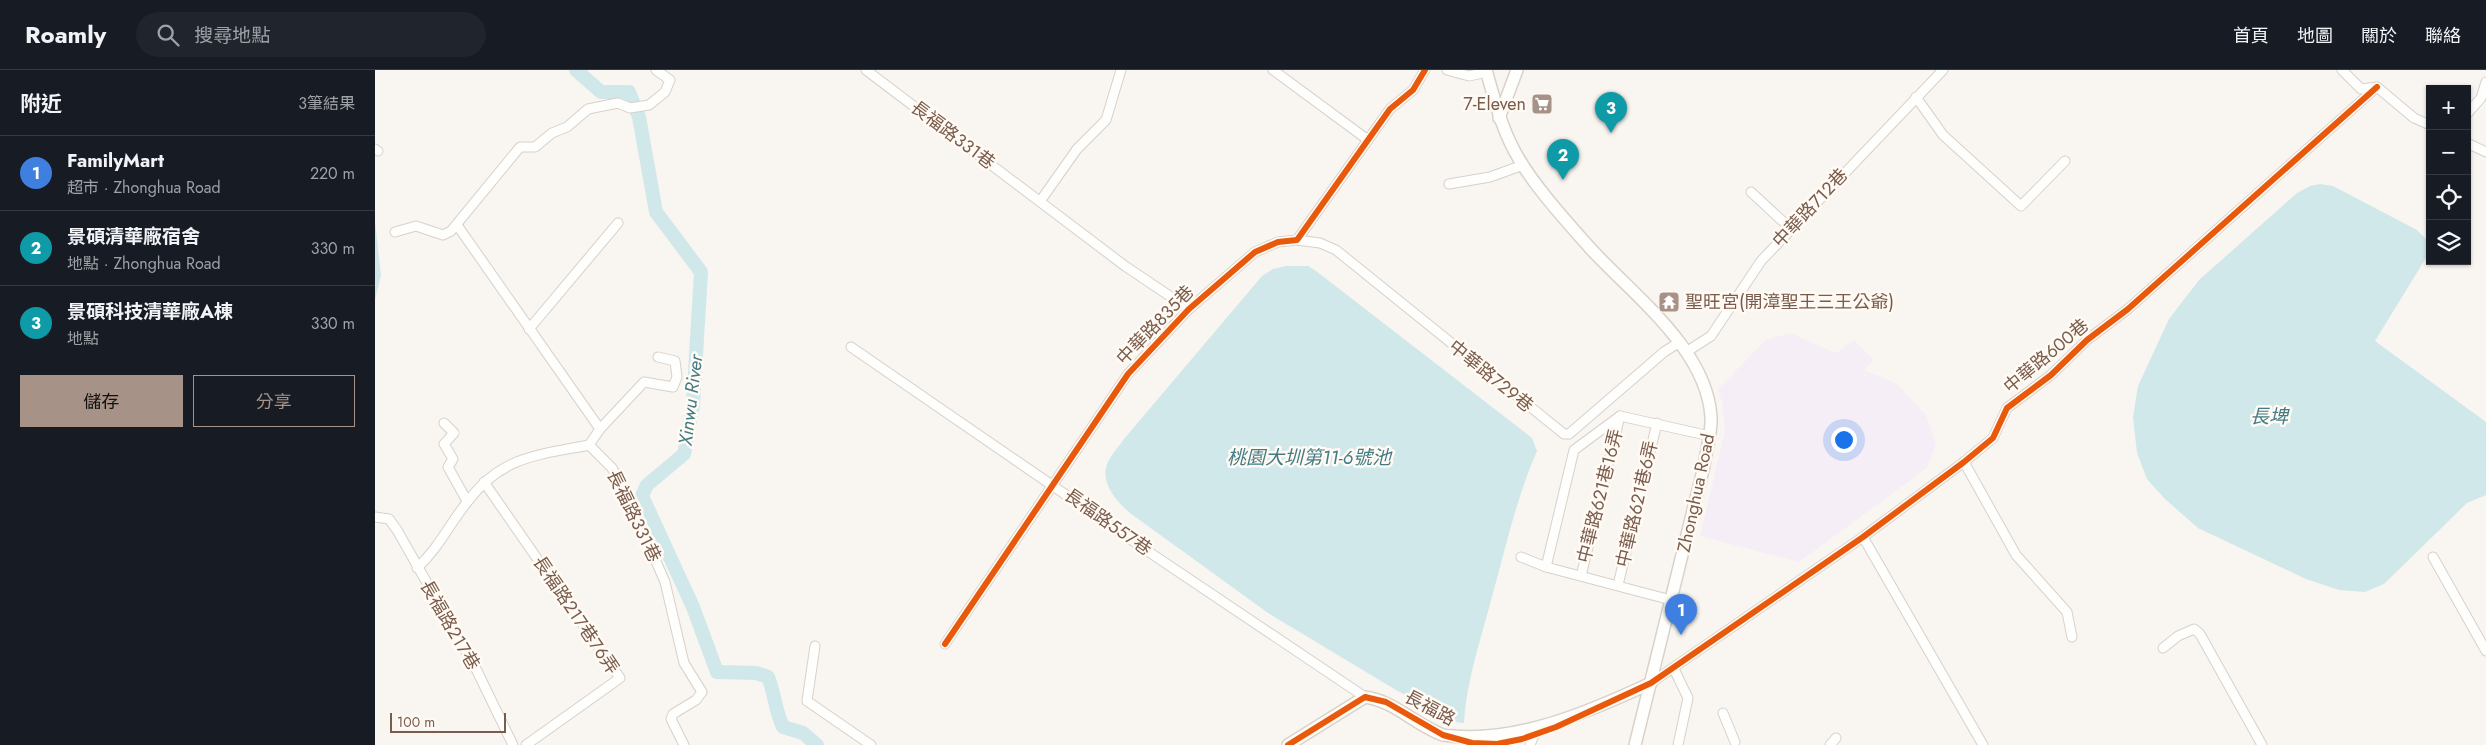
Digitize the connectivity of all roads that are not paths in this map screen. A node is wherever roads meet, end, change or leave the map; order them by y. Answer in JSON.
{"nodes":[{"id":1,"x":656,"y":70,"type":"edge"},
{"id":2,"x":866,"y":70,"type":"edge"},
{"id":3,"x":1121,"y":70,"type":"edge"},
{"id":4,"x":1273,"y":70,"type":"edge"},
{"id":5,"x":1425,"y":70,"type":"edge"},
{"id":6,"x":1447,"y":70,"type":"edge"},
{"id":7,"x":1517,"y":70,"type":"edge"},
{"id":8,"x":1943,"y":70,"type":"edge"},
{"id":9,"x":2342,"y":70,"type":"edge"},
{"id":10,"x":1487,"y":71,"type":"edge"},
{"id":11,"x":2486,"y":82,"type":"edge"},
{"id":12,"x":2377,"y":87,"type":"junction"},
{"id":13,"x":1916,"y":97,"type":"junction"},
{"id":14,"x":2471,"y":109,"type":"edge"},
{"id":15,"x":1499,"y":118,"type":"junction"},
{"id":16,"x":2426,"y":123,"type":"edge"},
{"id":17,"x":1368,"y":140,"type":"junction"},
{"id":18,"x":2471,"y":145,"type":"edge"},
{"id":19,"x":2486,"y":152,"type":"edge"},
{"id":20,"x":2065,"y":161,"type":"dead end"},
{"id":21,"x":1523,"y":165,"type":"junction"},
{"id":22,"x":1449,"y":184,"type":"dead end"},
{"id":23,"x":1751,"y":192,"type":"dead end"},
{"id":24,"x":1041,"y":200,"type":"junction"},
{"id":25,"x":618,"y":223,"type":"dead end"},
{"id":26,"x":457,"y":225,"type":"junction"},
{"id":27,"x":1791,"y":229,"type":"junction"},
{"id":28,"x":395,"y":232,"type":"dead end"},
{"id":29,"x":1297,"y":240,"type":"junction"},
{"id":30,"x":1189,"y":309,"type":"junction"},
{"id":31,"x":529,"y":329,"type":"junction"},
{"id":32,"x":1678,"y":343,"type":"junction"},
{"id":33,"x":851,"y":347,"type":"dead end"},
{"id":34,"x":1686,"y":352,"type":"junction"},
{"id":35,"x":658,"y":357,"type":"dead end"},
{"id":36,"x":1620,"y":416,"type":"junction"},
{"id":37,"x":444,"y":423,"type":"dead end"},
{"id":38,"x":1657,"y":423,"type":"junction"},
{"id":39,"x":600,"y":429,"type":"junction"},
{"id":40,"x":1710,"y":436,"type":"junction"},
{"id":41,"x":589,"y":445,"type":"junction"},
{"id":42,"x":1964,"y":462,"type":"junction"},
{"id":43,"x":484,"y":482,"type":"junction"},
{"id":44,"x":1054,"y":484,"type":"junction"},
{"id":45,"x":467,"y":501,"type":"junction"},
{"id":46,"x":375,"y":517,"type":"edge"},
{"id":47,"x":1863,"y":537,"type":"junction"},
{"id":48,"x":1521,"y":557,"type":"dead end"},
{"id":49,"x":2433,"y":557,"type":"dead end"},
{"id":50,"x":1546,"y":567,"type":"junction"},
{"id":51,"x":417,"y":568,"type":"junction"},
{"id":52,"x":1581,"y":576,"type":"junction"},
{"id":53,"x":1618,"y":585,"type":"junction"},
{"id":54,"x":1671,"y":600,"type":"junction"},
{"id":55,"x":2072,"y":637,"type":"dead end"},
{"id":56,"x":945,"y":644,"type":"dead end"},
{"id":57,"x":815,"y":646,"type":"dead end"},
{"id":58,"x":2163,"y":648,"type":"dead end"},
{"id":59,"x":2486,"y":651,"type":"edge"},
{"id":60,"x":1674,"y":669,"type":"junction"},
{"id":61,"x":1651,"y":683,"type":"junction"},
{"id":62,"x":1365,"y":696,"type":"junction"},
{"id":63,"x":1723,"y":712,"type":"dead end"},
{"id":64,"x":1532,"y":740,"type":"edge"},
{"id":65,"x":1735,"y":744,"type":"edge"},
{"id":66,"x":513,"y":745,"type":"edge"},
{"id":67,"x":526,"y":745,"type":"edge"},
{"id":68,"x":684,"y":745,"type":"edge"},
{"id":69,"x":871,"y":745,"type":"edge"},
{"id":70,"x":1288,"y":745,"type":"edge"},
{"id":71,"x":1635,"y":745,"type":"edge"},
{"id":72,"x":1678,"y":745,"type":"edge"},
{"id":73,"x":1983,"y":745,"type":"edge"},
{"id":74,"x":2262,"y":745,"type":"edge"}],
"edges":[{"from":1,"to":26,"type":"street"},
{"from":2,"to":24,"type":"street","name":"長福路331巷"},
{"from":3,"to":24,"type":"street"},
{"from":4,"to":17,"type":"street"},
{"from":5,"to":17,"type":"street"},
{"from":6,"to":10,"type":"street"},
{"from":7,"to":15,"type":"main road"},
{"from":8,"to":13,"type":"street","name":"中華路712巷"},
{"from":9,"to":12,"type":"street"},
{"from":10,"to":15,"type":"main road","name":"Zhonghua Road"},
{"from":11,"to":14,"type":"street"},
{"from":12,"to":16,"type":"street"},
{"from":12,"to":42,"type":"street","name":"中華路600巷"},
{"from":13,"to":20,"type":"street"},
{"from":13,"to":27,"type":"street","name":"中華路712巷"},
{"from":15,"to":21,"type":"main road","name":"Zhonghua Road"},
{"from":17,"to":29,"type":"street"},
{"from":18,"to":19,"type":"street"},
{"from":21,"to":22,"type":"street"},
{"from":21,"to":32,"type":"main road","name":"Zhonghua Road"},
{"from":23,"to":27,"type":"street"},
{"from":24,"to":30,"type":"street","name":"長福路331巷"},
{"from":25,"to":31,"type":"street"},
{"from":26,"to":28,"type":"street"},
{"from":26,"to":31,"type":"street"},
{"from":27,"to":34,"type":"street","name":"中華路712巷"},
{"from":29,"to":30,"type":"street","name":"中華路835巷"},
{"from":29,"to":32,"type":"street","name":"中華路729巷"},
{"from":30,"to":44,"type":"street","name":"中華路835巷"},
{"from":31,"to":39,"type":"street"},
{"from":32,"to":34,"type":"main road","name":"Zhonghua Road"},
{"from":33,"to":44,"type":"street","name":"長福路557巷"},
{"from":34,"to":40,"type":"main road","name":"Zhonghua Road"},
{"from":35,"to":39,"type":"street"},
{"from":36,"to":38,"type":"street"},
{"from":36,"to":50,"type":"street"},
{"from":36,"to":52,"type":"street","name":"中華路621巷16弄"},
{"from":37,"to":45,"type":"street"},
{"from":38,"to":40,"type":"street"},
{"from":38,"to":53,"type":"street","name":"中華路621巷6弄"},
{"from":39,"to":41,"type":"street"},
{"from":40,"to":54,"type":"main road","name":"Zhonghua Road"},
{"from":41,"to":43,"type":"street"},
{"from":41,"to":68,"type":"street","name":"長福路331巷"},
{"from":42,"to":47,"type":"street","name":"中華路600巷"},
{"from":42,"to":55,"type":"street"},
{"from":43,"to":45,"type":"street"},
{"from":43,"to":67,"type":"street","name":"長福路217巷76弄"},
{"from":44,"to":56,"type":"street","name":"中華路835巷"},
{"from":44,"to":62,"type":"street","name":"長福路557巷"},
{"from":45,"to":51,"type":"street"},
{"from":46,"to":51,"type":"street","name":"長福路217巷"},
{"from":47,"to":60,"type":"street","name":"中華路600巷"},
{"from":47,"to":73,"type":"street"},
{"from":48,"to":50,"type":"street"},
{"from":49,"to":59,"type":"street"},
{"from":50,"to":52,"type":"street"},
{"from":51,"to":66,"type":"street","name":"長福路217巷"},
{"from":52,"to":53,"type":"street"},
{"from":53,"to":54,"type":"street"},
{"from":54,"to":61,"type":"main road","name":"Zhonghua Road"},
{"from":57,"to":69,"type":"street"},
{"from":58,"to":74,"type":"street"},
{"from":60,"to":61,"type":"street","name":"中華路600巷"},
{"from":60,"to":72,"type":"street"},
{"from":61,"to":64,"type":"main road","name":"長福路"},
{"from":61,"to":71,"type":"main road","name":"Zhonghua Road"},
{"from":62,"to":64,"type":"main road","name":"長福路"},
{"from":62,"to":70,"type":"main road"},
{"from":63,"to":65,"type":"street"}]}
